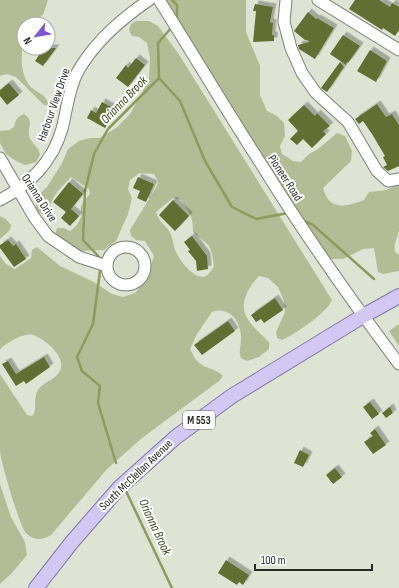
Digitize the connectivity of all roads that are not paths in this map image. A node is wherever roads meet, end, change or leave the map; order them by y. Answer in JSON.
{"nodes":[{"id":1,"x":149,"y":0,"type":"edge"},
{"id":2,"x":159,"y":0,"type":"edge"},
{"id":3,"x":286,"y":0,"type":"edge"},
{"id":4,"x":318,"y":0,"type":"edge"},
{"id":5,"x":399,"y":50,"type":"edge"},
{"id":6,"x":0,"y":158,"type":"edge"},
{"id":7,"x":399,"y":179,"type":"edge"},
{"id":8,"x":18,"y":191,"type":"junction"},
{"id":9,"x":0,"y":200,"type":"edge"},
{"id":10,"x":107,"y":266,"type":"dead end"},
{"id":11,"x":399,"y":296,"type":"edge"},
{"id":12,"x":363,"y":316,"type":"junction"},
{"id":13,"x":399,"y":364,"type":"edge"},
{"id":14,"x":36,"y":588,"type":"edge"}],
"edges":[{"from":1,"to":8,"type":"street","name":"Harbour View Drive"},
{"from":2,"to":12,"type":"street","name":"Pioneer Road"},
{"from":3,"to":7,"type":"street"},
{"from":4,"to":5,"type":"street"},
{"from":6,"to":8,"type":"street","name":"Orianna Drive"},
{"from":8,"to":9,"type":"street","name":"Harbour View Drive"},
{"from":8,"to":10,"type":"street","name":"Orianna Drive"},
{"from":11,"to":12,"type":"main road","name":"South McClellan Avenue","number":"M 553"},
{"from":12,"to":13,"type":"street","name":"Pioneer Road"},
{"from":12,"to":14,"type":"main road","name":"South McClellan Avenue","number":"M 553"}]}
